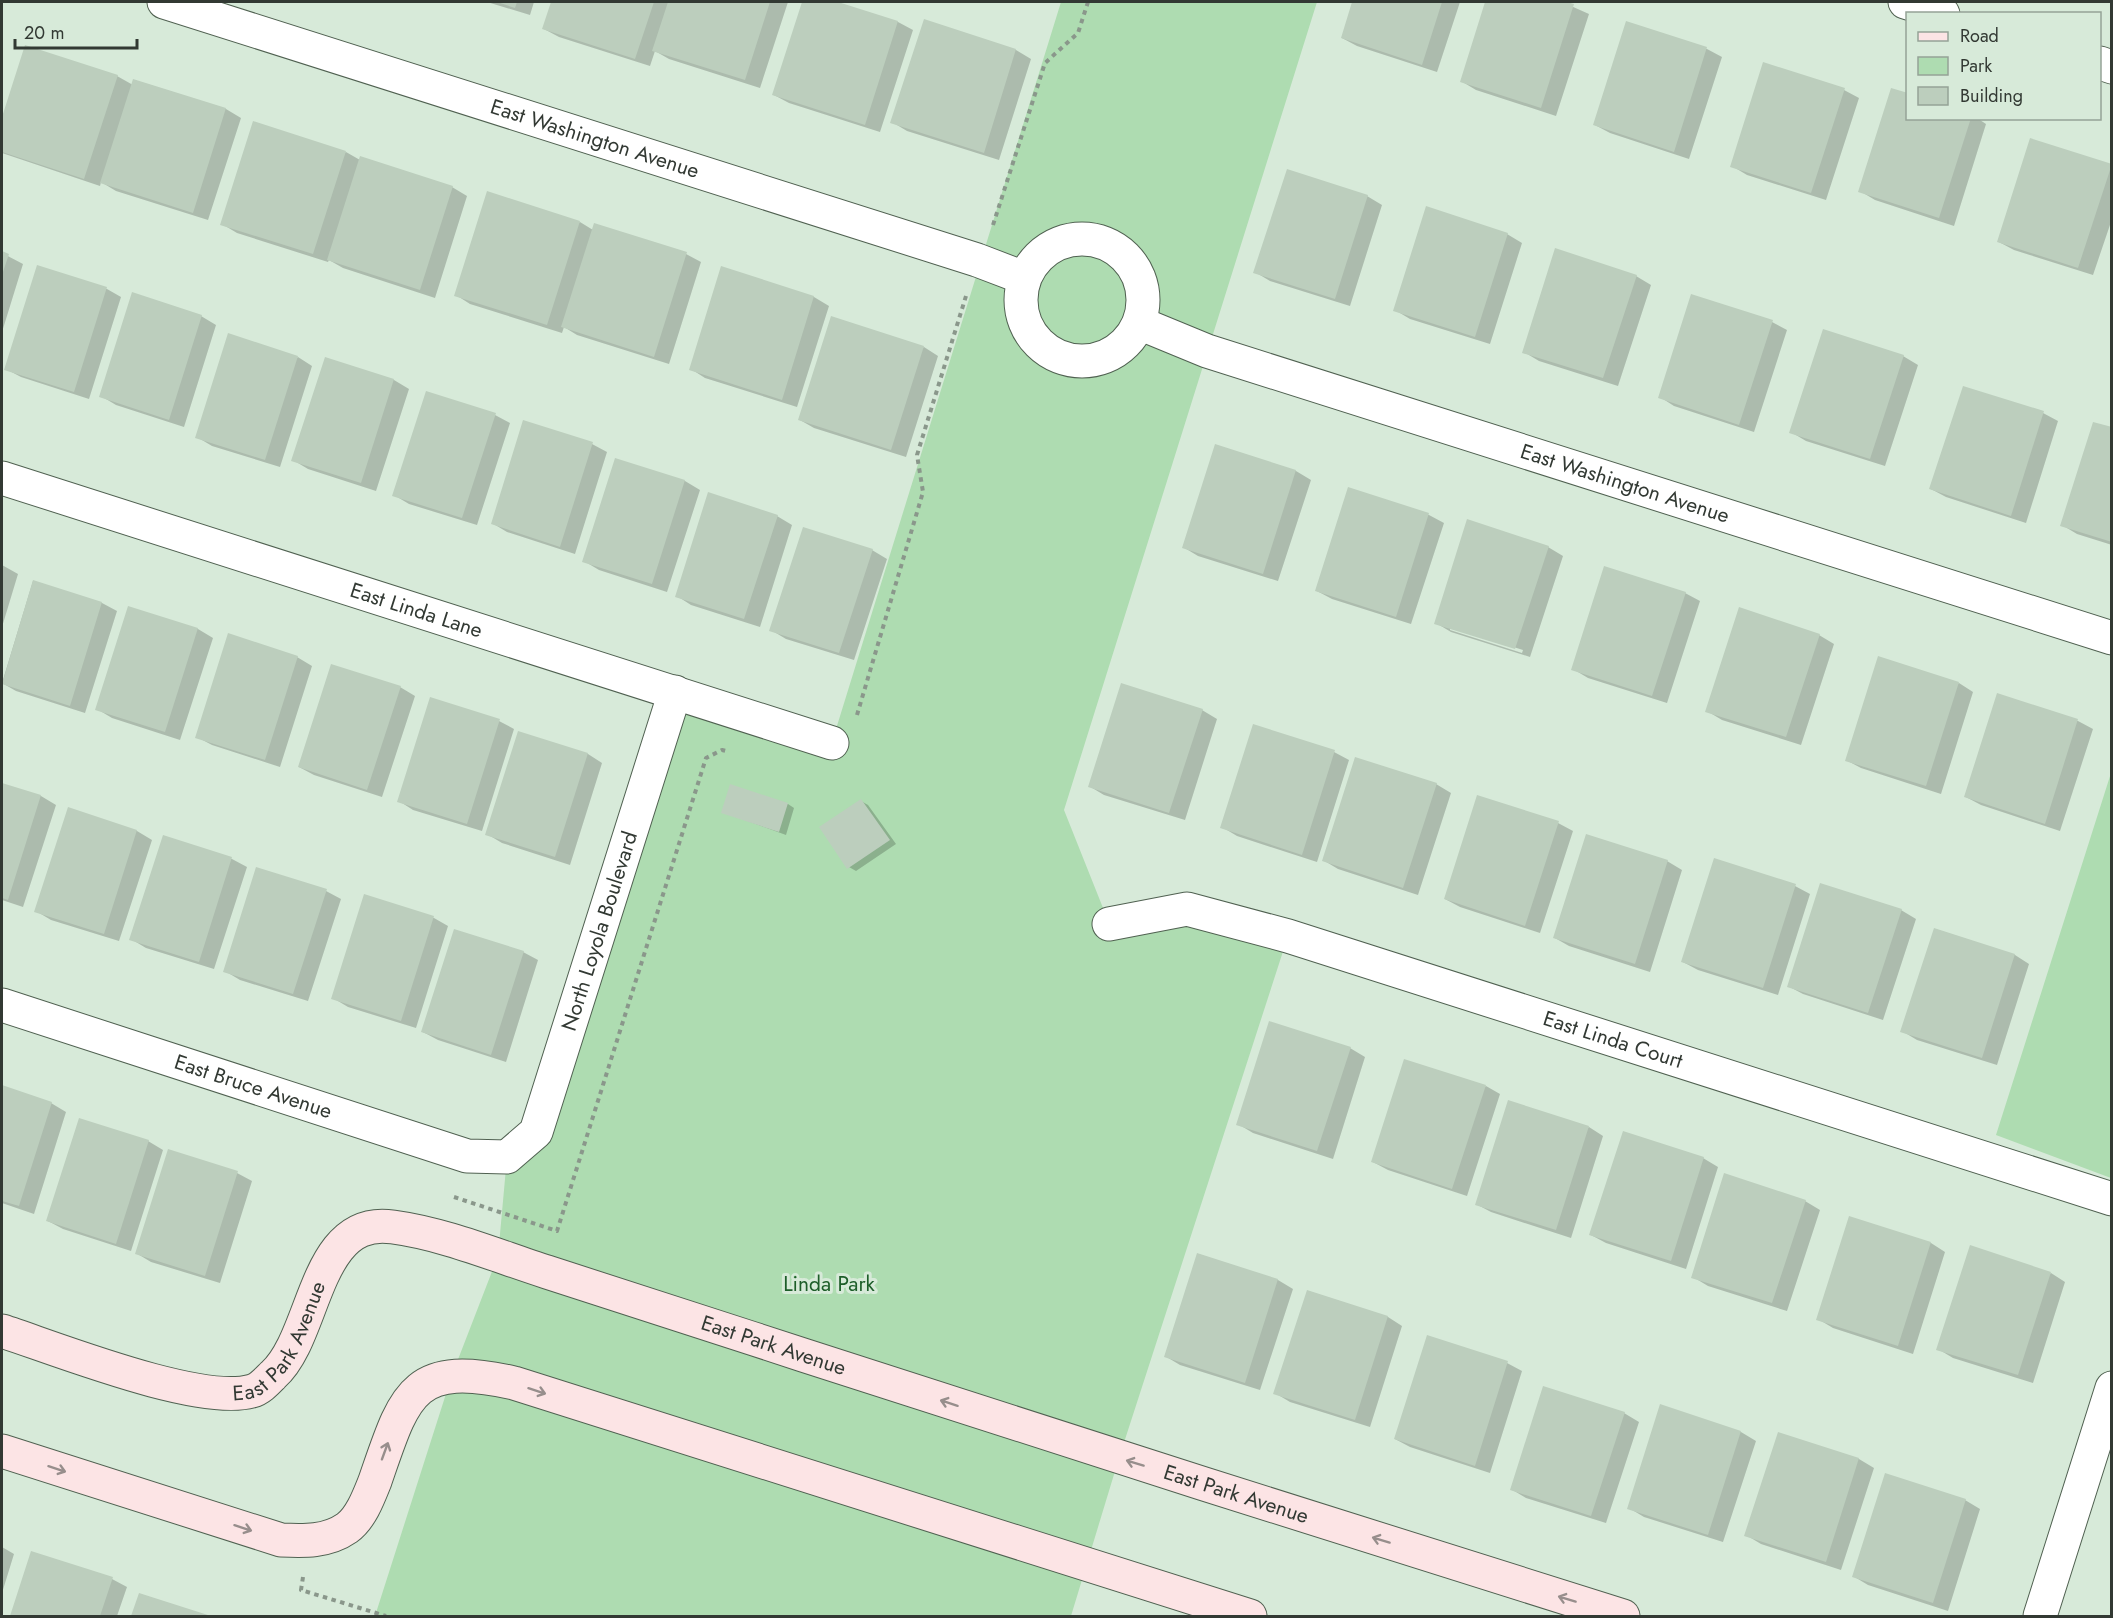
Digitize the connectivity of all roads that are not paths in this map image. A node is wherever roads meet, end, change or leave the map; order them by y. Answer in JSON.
{"nodes":[{"id":1,"x":164,"y":2,"type":"edge"},
{"id":2,"x":1905,"y":2,"type":"edge"},
{"id":3,"x":1937,"y":12,"type":"edge"},
{"id":4,"x":1024,"y":278,"type":"junction"},
{"id":5,"x":1139,"y":323,"type":"junction"},
{"id":6,"x":2,"y":478,"type":"edge"},
{"id":7,"x":2112,"y":638,"type":"edge"},
{"id":8,"x":675,"y":692,"type":"junction"},
{"id":9,"x":843,"y":732,"type":"road end"},
{"id":10,"x":1109,"y":924,"type":"dead end"},
{"id":11,"x":2,"y":1005,"type":"edge"},
{"id":12,"x":507,"y":1157,"type":"joint"},
{"id":13,"x":2112,"y":1199,"type":"edge"},
{"id":14,"x":2,"y":1331,"type":"edge"},
{"id":15,"x":2112,"y":1388,"type":"edge"},
{"id":16,"x":2,"y":1451,"type":"edge"},
{"id":17,"x":1250,"y":1617,"type":"edge"},
{"id":18,"x":1623,"y":1617,"type":"edge"},
{"id":19,"x":2040,"y":1617,"type":"edge"}],
"edges":[{"from":1,"to":4,"type":"street","name":"East Washington Avenue"},
{"from":2,"to":3,"type":"street"},
{"from":4,"to":5,"type":"street"},
{"from":4,"to":5,"type":"street"},
{"from":5,"to":7,"type":"street","name":"East Washington Avenue"},
{"from":6,"to":8,"type":"street","name":"East Linda Lane"},
{"from":8,"to":9,"type":"street","name":"East Linda Lane"},
{"from":8,"to":12,"type":"street","name":"North Loyola Boulevard"},
{"from":10,"to":13,"type":"street","name":"East Linda Court"},
{"from":11,"to":12,"type":"street","name":"East Bruce Avenue"},
{"from":18,"to":14,"type":"street","name":"East Park Avenue","one_way":true},
{"from":15,"to":19,"type":"street"},
{"from":16,"to":17,"type":"street","one_way":true}]}
